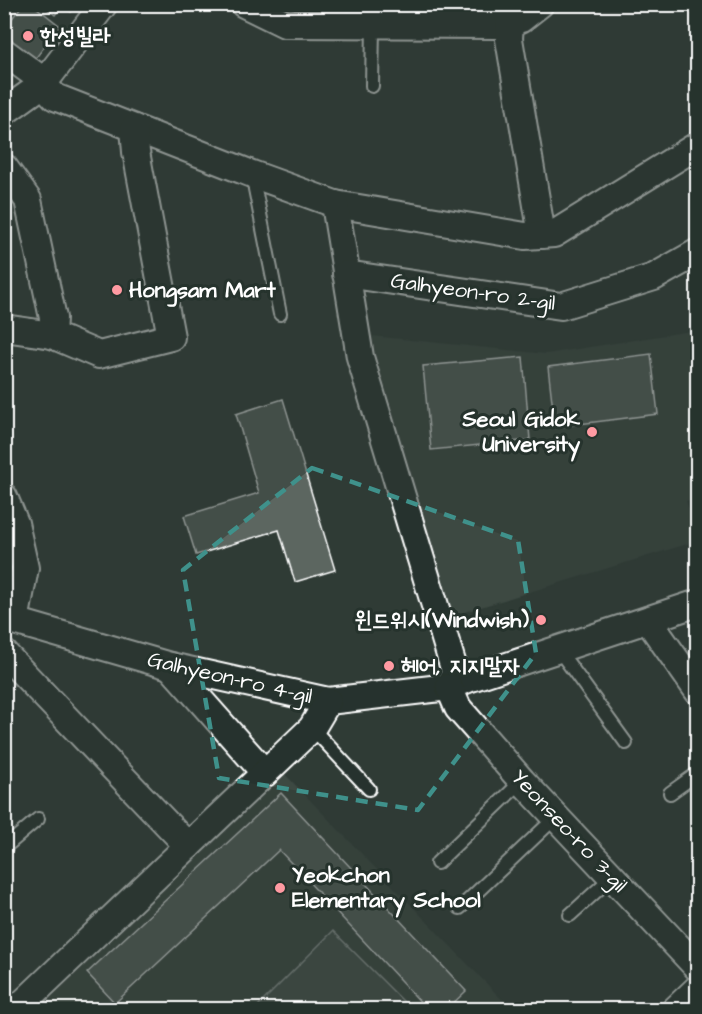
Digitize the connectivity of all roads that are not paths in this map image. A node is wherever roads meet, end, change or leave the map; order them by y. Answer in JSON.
{"nodes":[{"id":1,"x":104,"y":4,"type":"edge"},
{"id":2,"x":244,"y":4,"type":"edge"},
{"id":3,"x":540,"y":4,"type":"edge"},
{"id":4,"x":507,"y":14,"type":"edge"},
{"id":5,"x":373,"y":24,"type":"junction"},
{"id":6,"x":4,"y":52,"type":"edge"},
{"id":7,"x":43,"y":84,"type":"junction"},
{"id":8,"x":372,"y":86,"type":"dead end"},
{"id":9,"x":4,"y":112,"type":"edge"},
{"id":10,"x":134,"y":128,"type":"junction"},
{"id":11,"x":698,"y":145,"type":"edge"},
{"id":12,"x":4,"y":166,"type":"edge"},
{"id":13,"x":252,"y":174,"type":"junction"},
{"id":14,"x":335,"y":204,"type":"junction"},
{"id":15,"x":542,"y":235,"type":"junction"},
{"id":16,"x":698,"y":252,"type":"edge"},
{"id":17,"x":346,"y":274,"type":"junction"},
{"id":18,"x":280,"y":314,"type":"dead end"},
{"id":19,"x":4,"y":328,"type":"edge"},
{"id":20,"x":52,"y":335,"type":"junction"},
{"id":21,"x":4,"y":497,"type":"edge"},
{"id":22,"x":698,"y":603,"type":"edge"},
{"id":23,"x":10,"y":620,"type":"edge"},
{"id":24,"x":648,"y":620,"type":"junction"},
{"id":25,"x":558,"y":649,"type":"junction"},
{"id":26,"x":4,"y":653,"type":"edge"},
{"id":27,"x":170,"y":666,"type":"junction"},
{"id":28,"x":459,"y":683,"type":"junction"},
{"id":29,"x":698,"y":691,"type":"edge"},
{"id":30,"x":328,"y":701,"type":"junction"},
{"id":31,"x":312,"y":728,"type":"junction"},
{"id":32,"x":626,"y":743,"type":"dead end"},
{"id":33,"x":264,"y":773,"type":"junction"},
{"id":34,"x":698,"y":773,"type":"edge"},
{"id":35,"x":522,"y":781,"type":"junction"},
{"id":36,"x":369,"y":789,"type":"dead end"},
{"id":37,"x":670,"y":793,"type":"dead end"},
{"id":38,"x":556,"y":817,"type":"junction"},
{"id":39,"x":38,"y":819,"type":"dead end"},
{"id":40,"x":188,"y":846,"type":"junction"},
{"id":41,"x":4,"y":848,"type":"edge"},
{"id":42,"x":437,"y":863,"type":"dead end"},
{"id":43,"x":612,"y":877,"type":"junction"},
{"id":44,"x":460,"y":908,"type":"dead end"},
{"id":45,"x":570,"y":915,"type":"dead end"},
{"id":46,"x":698,"y":968,"type":"edge"},
{"id":47,"x":698,"y":988,"type":"edge"},
{"id":48,"x":16,"y":1002,"type":"edge"},
{"id":49,"x":675,"y":1010,"type":"edge"}],
"edges":[{"from":1,"to":7,"type":"street"},
{"from":2,"to":5,"type":"street"},
{"from":3,"to":4,"type":"street"},
{"from":4,"to":5,"type":"street"},
{"from":4,"to":15,"type":"street"},
{"from":5,"to":8,"type":"lane"},
{"from":6,"to":7,"type":"street"},
{"from":7,"to":9,"type":"street"},
{"from":7,"to":10,"type":"street"},
{"from":10,"to":13,"type":"street"},
{"from":10,"to":20,"type":"street"},
{"from":11,"to":15,"type":"street"},
{"from":12,"to":20,"type":"street"},
{"from":13,"to":14,"type":"street"},
{"from":13,"to":18,"type":"lane"},
{"from":14,"to":15,"type":"street"},
{"from":14,"to":17,"type":"street"},
{"from":16,"to":17,"type":"street","name":"Galhyeon-ro 2-gil"},
{"from":17,"to":28,"type":"street"},
{"from":19,"to":20,"type":"street"},
{"from":21,"to":23,"type":"street","name":"Galhyeon-ro 4-gil"},
{"from":22,"to":24,"type":"street","name":"Galhyeon-ro 4-gil"},
{"from":23,"to":27,"type":"street","name":"Galhyeon-ro 4-gil"},
{"from":24,"to":25,"type":"street","name":"Galhyeon-ro 4-gil"},
{"from":24,"to":29,"type":"street"},
{"from":25,"to":28,"type":"street","name":"Galhyeon-ro 4-gil"},
{"from":25,"to":32,"type":"lane"},
{"from":26,"to":40,"type":"street"},
{"from":27,"to":30,"type":"street","name":"Galhyeon-ro 4-gil"},
{"from":27,"to":33,"type":"street"},
{"from":28,"to":30,"type":"street","name":"Galhyeon-ro 4-gil"},
{"from":28,"to":35,"type":"street","name":"Yeonseo-ro 3-gil"},
{"from":30,"to":31,"type":"street"},
{"from":31,"to":33,"type":"street"},
{"from":31,"to":36,"type":"lane"},
{"from":33,"to":40,"type":"street"},
{"from":34,"to":37,"type":"lane"},
{"from":35,"to":38,"type":"street","name":"Yeonseo-ro 3-gil"},
{"from":35,"to":42,"type":"lane"},
{"from":38,"to":43,"type":"street","name":"Yeonseo-ro 3-gil"},
{"from":38,"to":44,"type":"lane"},
{"from":39,"to":41,"type":"lane"},
{"from":40,"to":48,"type":"street"},
{"from":43,"to":45,"type":"lane"},
{"from":43,"to":46,"type":"street","name":"Yeonseo-ro 3-gil"},
{"from":47,"to":49,"type":"street"}]}
